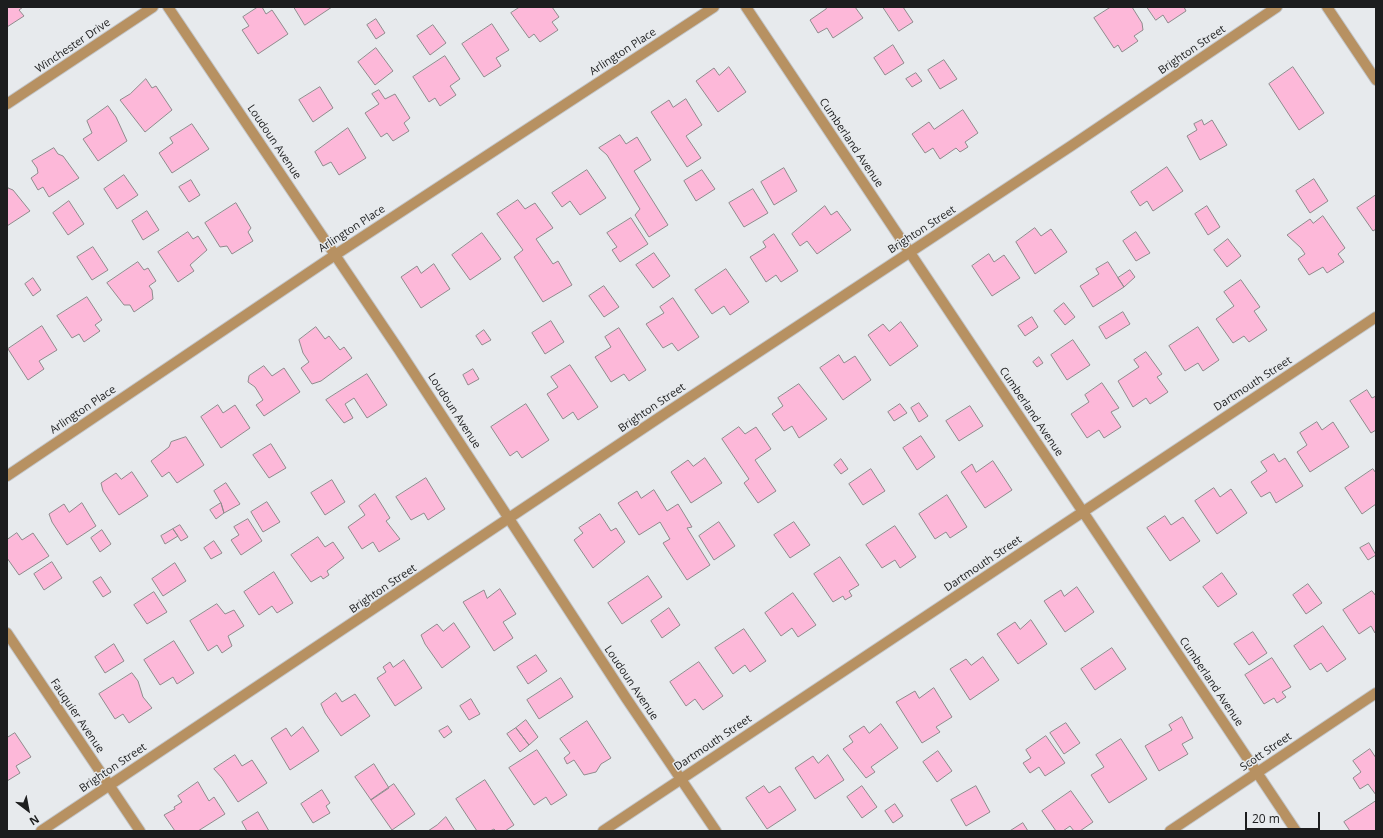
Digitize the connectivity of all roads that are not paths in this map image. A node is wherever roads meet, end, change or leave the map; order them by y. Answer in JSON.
{"nodes":[{"id":1,"x":153,"y":7,"type":"edge"},
{"id":2,"x":168,"y":7,"type":"edge"},
{"id":3,"x":714,"y":7,"type":"edge"},
{"id":4,"x":746,"y":7,"type":"edge"},
{"id":5,"x":1278,"y":7,"type":"edge"},
{"id":6,"x":1327,"y":7,"type":"edge"},
{"id":7,"x":1376,"y":80,"type":"edge"},
{"id":8,"x":7,"y":104,"type":"edge"},
{"id":9,"x":910,"y":252,"type":"junction"},
{"id":10,"x":335,"y":255,"type":"junction"},
{"id":11,"x":1376,"y":317,"type":"edge"},
{"id":12,"x":7,"y":476,"type":"edge"},
{"id":13,"x":1083,"y":511,"type":"junction"},
{"id":14,"x":509,"y":519,"type":"junction"},
{"id":15,"x":7,"y":634,"type":"edge"},
{"id":16,"x":1376,"y":693,"type":"edge"},
{"id":17,"x":1257,"y":773,"type":"junction"},
{"id":18,"x":681,"y":779,"type":"junction"},
{"id":19,"x":109,"y":786,"type":"junction"},
{"id":20,"x":41,"y":831,"type":"edge"},
{"id":21,"x":140,"y":831,"type":"edge"},
{"id":22,"x":603,"y":831,"type":"edge"},
{"id":23,"x":716,"y":831,"type":"edge"},
{"id":24,"x":1170,"y":831,"type":"edge"},
{"id":25,"x":1296,"y":831,"type":"edge"}],
"edges":[{"from":1,"to":8,"type":"street","name":"Winchester Drive"},
{"from":2,"to":10,"type":"street","name":"Loudoun Avenue"},
{"from":3,"to":10,"type":"street","name":"Arlington Place"},
{"from":4,"to":9,"type":"street","name":"Cumberland Avenue"},
{"from":5,"to":9,"type":"street","name":"Brighton Street"},
{"from":6,"to":7,"type":"street"},
{"from":9,"to":13,"type":"street","name":"Cumberland Avenue"},
{"from":9,"to":14,"type":"street","name":"Brighton Street"},
{"from":10,"to":12,"type":"street","name":"Arlington Place"},
{"from":10,"to":14,"type":"street","name":"Loudoun Avenue"},
{"from":11,"to":13,"type":"street","name":"Dartmouth Street"},
{"from":13,"to":17,"type":"street","name":"Cumberland Avenue"},
{"from":13,"to":18,"type":"street","name":"Dartmouth Street"},
{"from":14,"to":18,"type":"street","name":"Loudoun Avenue"},
{"from":14,"to":19,"type":"street","name":"Brighton Street"},
{"from":15,"to":19,"type":"street","name":"Fauquier Avenue"},
{"from":16,"to":17,"type":"street","name":"Scott Street"},
{"from":17,"to":24,"type":"street","name":"Scott Street"},
{"from":17,"to":25,"type":"street","name":"Cumberland Avenue"},
{"from":18,"to":22,"type":"street","name":"Dartmouth Street"},
{"from":18,"to":23,"type":"street","name":"Loudoun Avenue"},
{"from":19,"to":20,"type":"street","name":"Brighton Street"},
{"from":19,"to":21,"type":"street","name":"Fauquier Avenue"}]}
